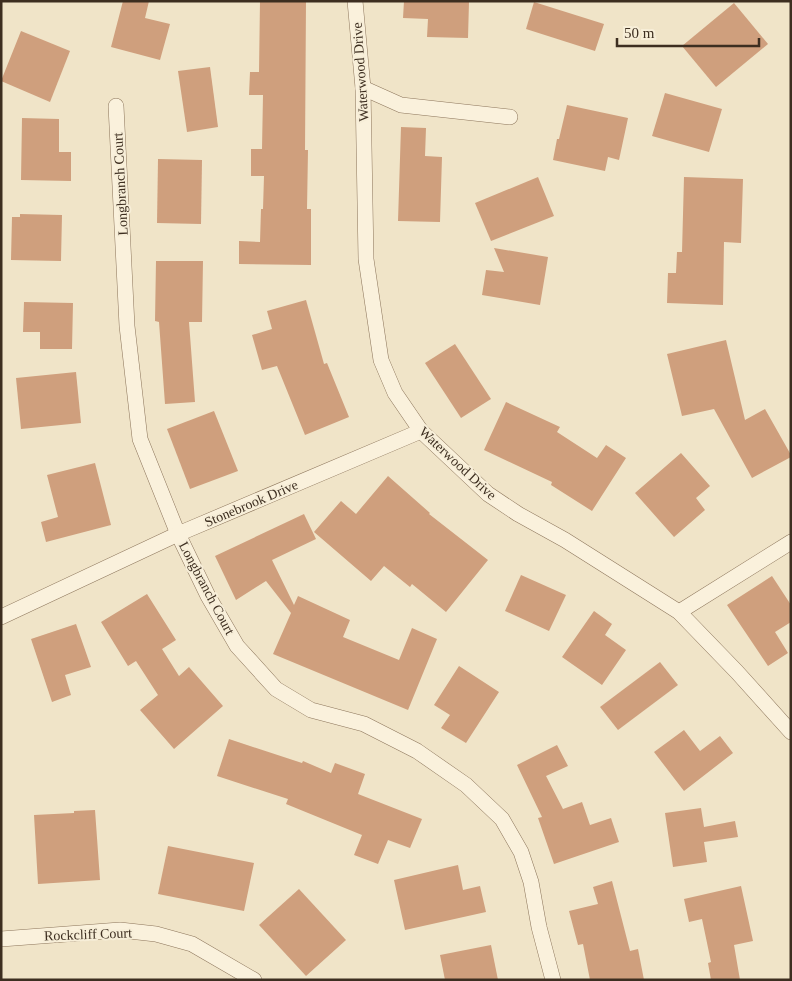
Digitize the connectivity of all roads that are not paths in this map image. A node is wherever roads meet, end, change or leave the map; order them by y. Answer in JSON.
{"nodes":[{"id":1,"x":355,"y":1,"type":"edge"},
{"id":2,"x":364,"y":88,"type":"junction"},
{"id":3,"x":116,"y":106,"type":"dead end"},
{"id":4,"x":510,"y":117,"type":"dead end"},
{"id":5,"x":421,"y":431,"type":"junction"},
{"id":6,"x":178,"y":534,"type":"junction"},
{"id":7,"x":791,"y":542,"type":"edge"},
{"id":8,"x":679,"y":612,"type":"junction"},
{"id":9,"x":1,"y":617,"type":"edge"},
{"id":10,"x":791,"y":732,"type":"edge"},
{"id":11,"x":1,"y":939,"type":"edge"},
{"id":12,"x":254,"y":980,"type":"edge"},
{"id":13,"x":553,"y":980,"type":"edge"}],
"edges":[{"from":1,"to":2,"type":"street","name":"Waterwood Drive"},
{"from":2,"to":4,"type":"street"},
{"from":2,"to":5,"type":"street","name":"Waterwood Drive"},
{"from":3,"to":6,"type":"street","name":"Longbranch Court"},
{"from":5,"to":6,"type":"street","name":"Stonebrook Drive"},
{"from":5,"to":8,"type":"street","name":"Waterwood Drive"},
{"from":6,"to":9,"type":"street","name":"Stonebrook Drive"},
{"from":6,"to":13,"type":"street","name":"Longbranch Court"},
{"from":7,"to":8,"type":"street"},
{"from":8,"to":10,"type":"street","name":"Waterwood Drive"},
{"from":11,"to":12,"type":"street","name":"Rockcliff Court"}]}
